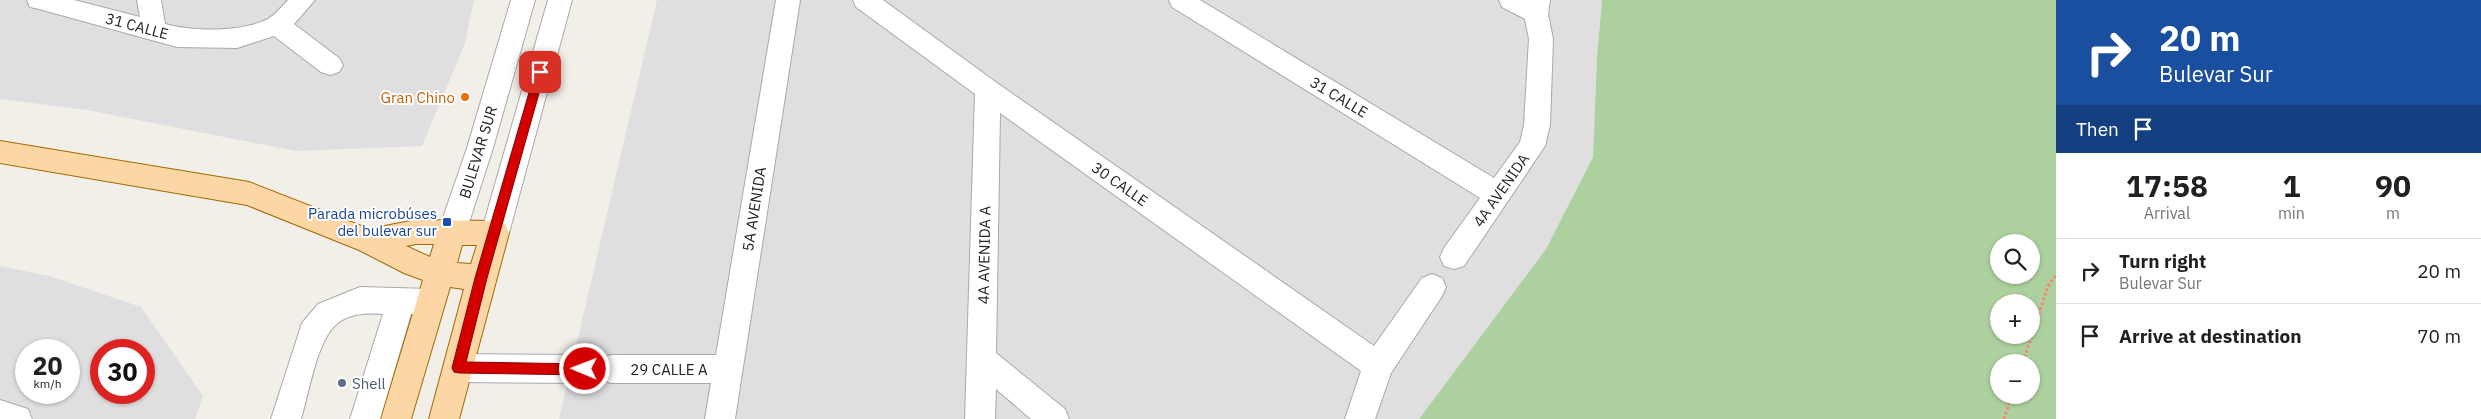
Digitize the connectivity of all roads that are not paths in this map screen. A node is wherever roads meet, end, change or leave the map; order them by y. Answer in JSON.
{"nodes":[{"id":1,"x":39,"y":0,"type":"edge"},
{"id":2,"x":149,"y":0,"type":"edge"},
{"id":3,"x":303,"y":0,"type":"edge"},
{"id":4,"x":523,"y":0,"type":"edge"},
{"id":5,"x":560,"y":0,"type":"edge"},
{"id":6,"x":788,"y":0,"type":"edge"},
{"id":7,"x":864,"y":0,"type":"edge"},
{"id":8,"x":1181,"y":0,"type":"edge"},
{"id":9,"x":1511,"y":0,"type":"edge"},
{"id":10,"x":1537,"y":7,"type":"edge"},
{"id":11,"x":278,"y":25,"type":"junction"},
{"id":12,"x":166,"y":33,"type":"junction"},
{"id":13,"x":330,"y":65,"type":"dead end"},
{"id":14,"x":988,"y":90,"type":"junction"},
{"id":15,"x":0,"y":152,"type":"edge"},
{"id":16,"x":1497,"y":194,"type":"junction"},
{"id":17,"x":452,"y":232,"type":"junction"},
{"id":18,"x":495,"y":233,"type":"junction"},
{"id":19,"x":369,"y":241,"type":"junction"},
{"id":20,"x":1454,"y":257,"type":"dead end"},
{"id":21,"x":441,"y":274,"type":"junction"},
{"id":22,"x":481,"y":278,"type":"junction"},
{"id":23,"x":1432,"y":287,"type":"dead end"},
{"id":24,"x":401,"y":302,"type":"junction"},
{"id":25,"x":432,"y":302,"type":"junction"},
{"id":26,"x":982,"y":359,"type":"junction"},
{"id":27,"x":1378,"y":366,"type":"junction"},
{"id":28,"x":459,"y":368,"type":"junction"},
{"id":29,"x":728,"y":369,"type":"junction"},
{"id":30,"x":0,"y":414,"type":"edge"},
{"id":31,"x":17,"y":419,"type":"edge"},
{"id":32,"x":286,"y":419,"type":"edge"},
{"id":33,"x":365,"y":419,"type":"edge"},
{"id":34,"x":396,"y":419,"type":"edge"},
{"id":35,"x":444,"y":419,"type":"edge"},
{"id":36,"x":720,"y":419,"type":"edge"},
{"id":37,"x":980,"y":419,"type":"edge"},
{"id":38,"x":1054,"y":419,"type":"edge"},
{"id":39,"x":1360,"y":419,"type":"edge"}],
"edges":[{"from":1,"to":12,"type":"street","name":"31 CALLE"},
{"from":2,"to":12,"type":"street"},
{"from":3,"to":11,"type":"street"},
{"from":4,"to":17,"type":"street","name":"BULEVAR SUR"},
{"from":5,"to":18,"type":"street"},
{"from":6,"to":29,"type":"street","name":"5A AVENIDA"},
{"from":7,"to":14,"type":"street","name":"30 CALLE"},
{"from":8,"to":16,"type":"street","name":"31 CALLE"},
{"from":9,"to":10,"type":"street"},
{"from":10,"to":16,"type":"street","name":"4A AVENIDA"},
{"from":11,"to":12,"type":"street"},
{"from":11,"to":13,"type":"street"},
{"from":14,"to":26,"type":"street","name":"4A AVENIDA A"},
{"from":14,"to":27,"type":"street","name":"30 CALLE"},
{"from":15,"to":19,"type":"main road"},
{"from":16,"to":20,"type":"street","name":"4A AVENIDA"},
{"from":17,"to":18,"type":"main road"},
{"from":17,"to":19,"type":"main road"},
{"from":17,"to":21,"type":"main road","name":"BULEVAR SUR"},
{"from":18,"to":22,"type":"main road"},
{"from":19,"to":21,"type":"main road"},
{"from":21,"to":22,"type":"main road"},
{"from":21,"to":25,"type":"main road","name":"BULEVAR SUR"},
{"from":22,"to":28,"type":"main road"},
{"from":23,"to":27,"type":"street"},
{"from":24,"to":25,"type":"street"},
{"from":24,"to":32,"type":"street"},
{"from":24,"to":33,"type":"street"},
{"from":25,"to":34,"type":"main road","name":"BULEVAR SUR"},
{"from":26,"to":37,"type":"street","name":"4A AVENIDA A"},
{"from":26,"to":38,"type":"street"},
{"from":27,"to":39,"type":"street"},
{"from":28,"to":29,"type":"street","name":"29 CALLE A"},
{"from":28,"to":35,"type":"main road"},
{"from":29,"to":36,"type":"street","name":"5A AVENIDA"},
{"from":30,"to":31,"type":"street"}]}
